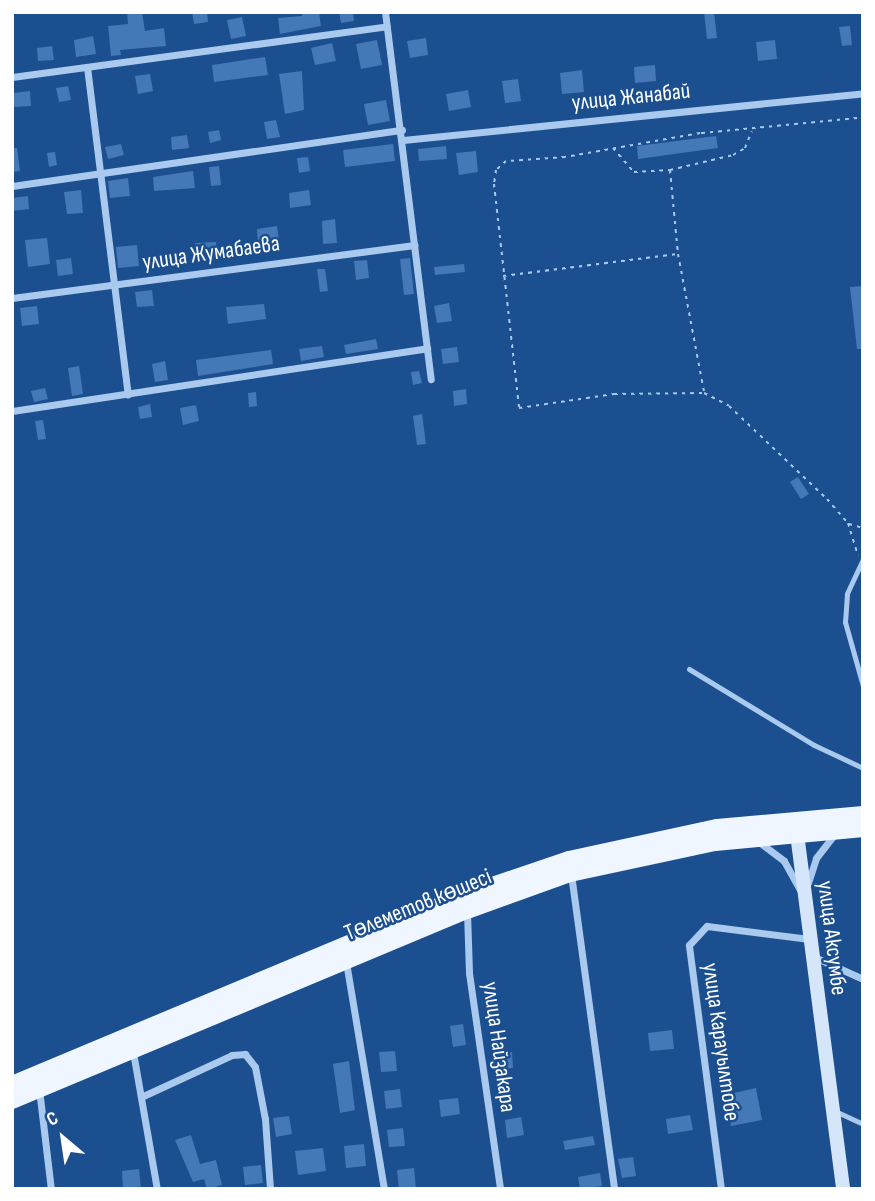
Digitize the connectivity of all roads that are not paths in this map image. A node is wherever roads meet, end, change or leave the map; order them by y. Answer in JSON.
{"nodes":[{"id":1,"x":385,"y":12,"type":"edge"},
{"id":2,"x":387,"y":26,"type":"junction"},
{"id":3,"x":87,"y":67,"type":"junction"},
{"id":4,"x":12,"y":77,"type":"edge"},
{"id":5,"x":862,"y":93,"type":"edge"},
{"id":6,"x":402,"y":131,"type":"junction"},
{"id":7,"x":403,"y":140,"type":"junction"},
{"id":8,"x":102,"y":174,"type":"junction"},
{"id":9,"x":12,"y":186,"type":"edge"},
{"id":10,"x":415,"y":245,"type":"junction"},
{"id":11,"x":113,"y":286,"type":"junction"},
{"id":12,"x":12,"y":298,"type":"edge"},
{"id":13,"x":427,"y":348,"type":"junction"},
{"id":14,"x":431,"y":379,"type":"dead end"},
{"id":15,"x":128,"y":394,"type":"junction"},
{"id":16,"x":12,"y":411,"type":"edge"},
{"id":17,"x":861,"y":561,"type":"edge"},
{"id":18,"x":689,"y":669,"type":"dead end"},
{"id":19,"x":863,"y":686,"type":"edge"},
{"id":20,"x":863,"y":768,"type":"edge"},
{"id":21,"x":863,"y":815,"type":"edge"},
{"id":22,"x":795,"y":824,"type":"junction"},
{"id":23,"x":841,"y":828,"type":"junction"},
{"id":24,"x":863,"y":828,"type":"edge"},
{"id":25,"x":750,"y":837,"type":"junction"},
{"id":26,"x":570,"y":873,"type":"junction"},
{"id":27,"x":804,"y":897,"type":"junction"},
{"id":28,"x":467,"y":910,"type":"junction"},
{"id":29,"x":809,"y":939,"type":"junction"},
{"id":30,"x":811,"y":956,"type":"junction"},
{"id":31,"x":346,"y":961,"type":"junction"},
{"id":32,"x":863,"y":979,"type":"edge"},
{"id":33,"x":133,"y":1050,"type":"junction"},
{"id":34,"x":12,"y":1085,"type":"edge"},
{"id":35,"x":39,"y":1089,"type":"junction"},
{"id":36,"x":141,"y":1097,"type":"junction"},
{"id":37,"x":12,"y":1100,"type":"edge"},
{"id":38,"x":833,"y":1110,"type":"junction"},
{"id":39,"x":863,"y":1124,"type":"edge"},
{"id":40,"x":51,"y":1189,"type":"edge"},
{"id":41,"x":158,"y":1189,"type":"edge"},
{"id":42,"x":270,"y":1189,"type":"edge"},
{"id":43,"x":384,"y":1189,"type":"edge"},
{"id":44,"x":500,"y":1189,"type":"edge"},
{"id":45,"x":614,"y":1189,"type":"edge"},
{"id":46,"x":721,"y":1189,"type":"edge"},
{"id":47,"x":843,"y":1189,"type":"edge"}],
"edges":[{"from":1,"to":2,"type":"street"},
{"from":2,"to":3,"type":"street"},
{"from":2,"to":6,"type":"street"},
{"from":3,"to":4,"type":"street"},
{"from":3,"to":8,"type":"street"},
{"from":5,"to":7,"type":"street","name":"улица Жанабай"},
{"from":6,"to":7,"type":"street"},
{"from":6,"to":8,"type":"street"},
{"from":7,"to":10,"type":"street"},
{"from":8,"to":9,"type":"street"},
{"from":8,"to":11,"type":"street"},
{"from":10,"to":11,"type":"street","name":"улица Жумабаева"},
{"from":10,"to":13,"type":"street"},
{"from":11,"to":12,"type":"street","name":"улица Жумабаева"},
{"from":11,"to":15,"type":"street"},
{"from":13,"to":14,"type":"street"},
{"from":13,"to":15,"type":"street"},
{"from":15,"to":16,"type":"street"},
{"from":17,"to":19,"type":"lane"},
{"from":18,"to":20,"type":"lane"},
{"from":21,"to":22,"type":"main road","name":"Төлеметов көшесі"},
{"from":22,"to":23,"type":"main road","name":"Төлеметов көшесі"},
{"from":22,"to":25,"type":"main road","name":"Төлеметов көшесі"},
{"from":22,"to":27,"type":"main road","name":"улица Аксумбе"},
{"from":22,"to":34,"type":"main road","name":"Төлеметов көшесі"},
{"from":23,"to":24,"type":"main road","name":"Төлеметов көшесі"},
{"from":23,"to":27,"type":"street"},
{"from":25,"to":26,"type":"main road","name":"Төлеметов көшесі"},
{"from":25,"to":27,"type":"street"},
{"from":26,"to":28,"type":"main road","name":"Төлеметов көшесі"},
{"from":26,"to":45,"type":"street"},
{"from":27,"to":29,"type":"main road","name":"улица Аксумбе"},
{"from":28,"to":31,"type":"main road","name":"Төлеметов көшесі"},
{"from":28,"to":44,"type":"street","name":"улица Найзакара"},
{"from":29,"to":30,"type":"main road","name":"улица Аксумбе"},
{"from":29,"to":46,"type":"street","name":"улица Карауылтобе"},
{"from":30,"to":32,"type":"street"},
{"from":30,"to":38,"type":"main road","name":"улица Аксумбе"},
{"from":31,"to":33,"type":"main road","name":"Төлеметов көшесі"},
{"from":31,"to":43,"type":"street"},
{"from":33,"to":35,"type":"main road","name":"Төлеметов көшесі"},
{"from":33,"to":36,"type":"street"},
{"from":35,"to":37,"type":"main road","name":"Төлеметов көшесі"},
{"from":35,"to":40,"type":"street"},
{"from":36,"to":41,"type":"street"},
{"from":36,"to":42,"type":"street"},
{"from":38,"to":39,"type":"lane"},
{"from":38,"to":47,"type":"main road","name":"улица Аксумбе"}]}
